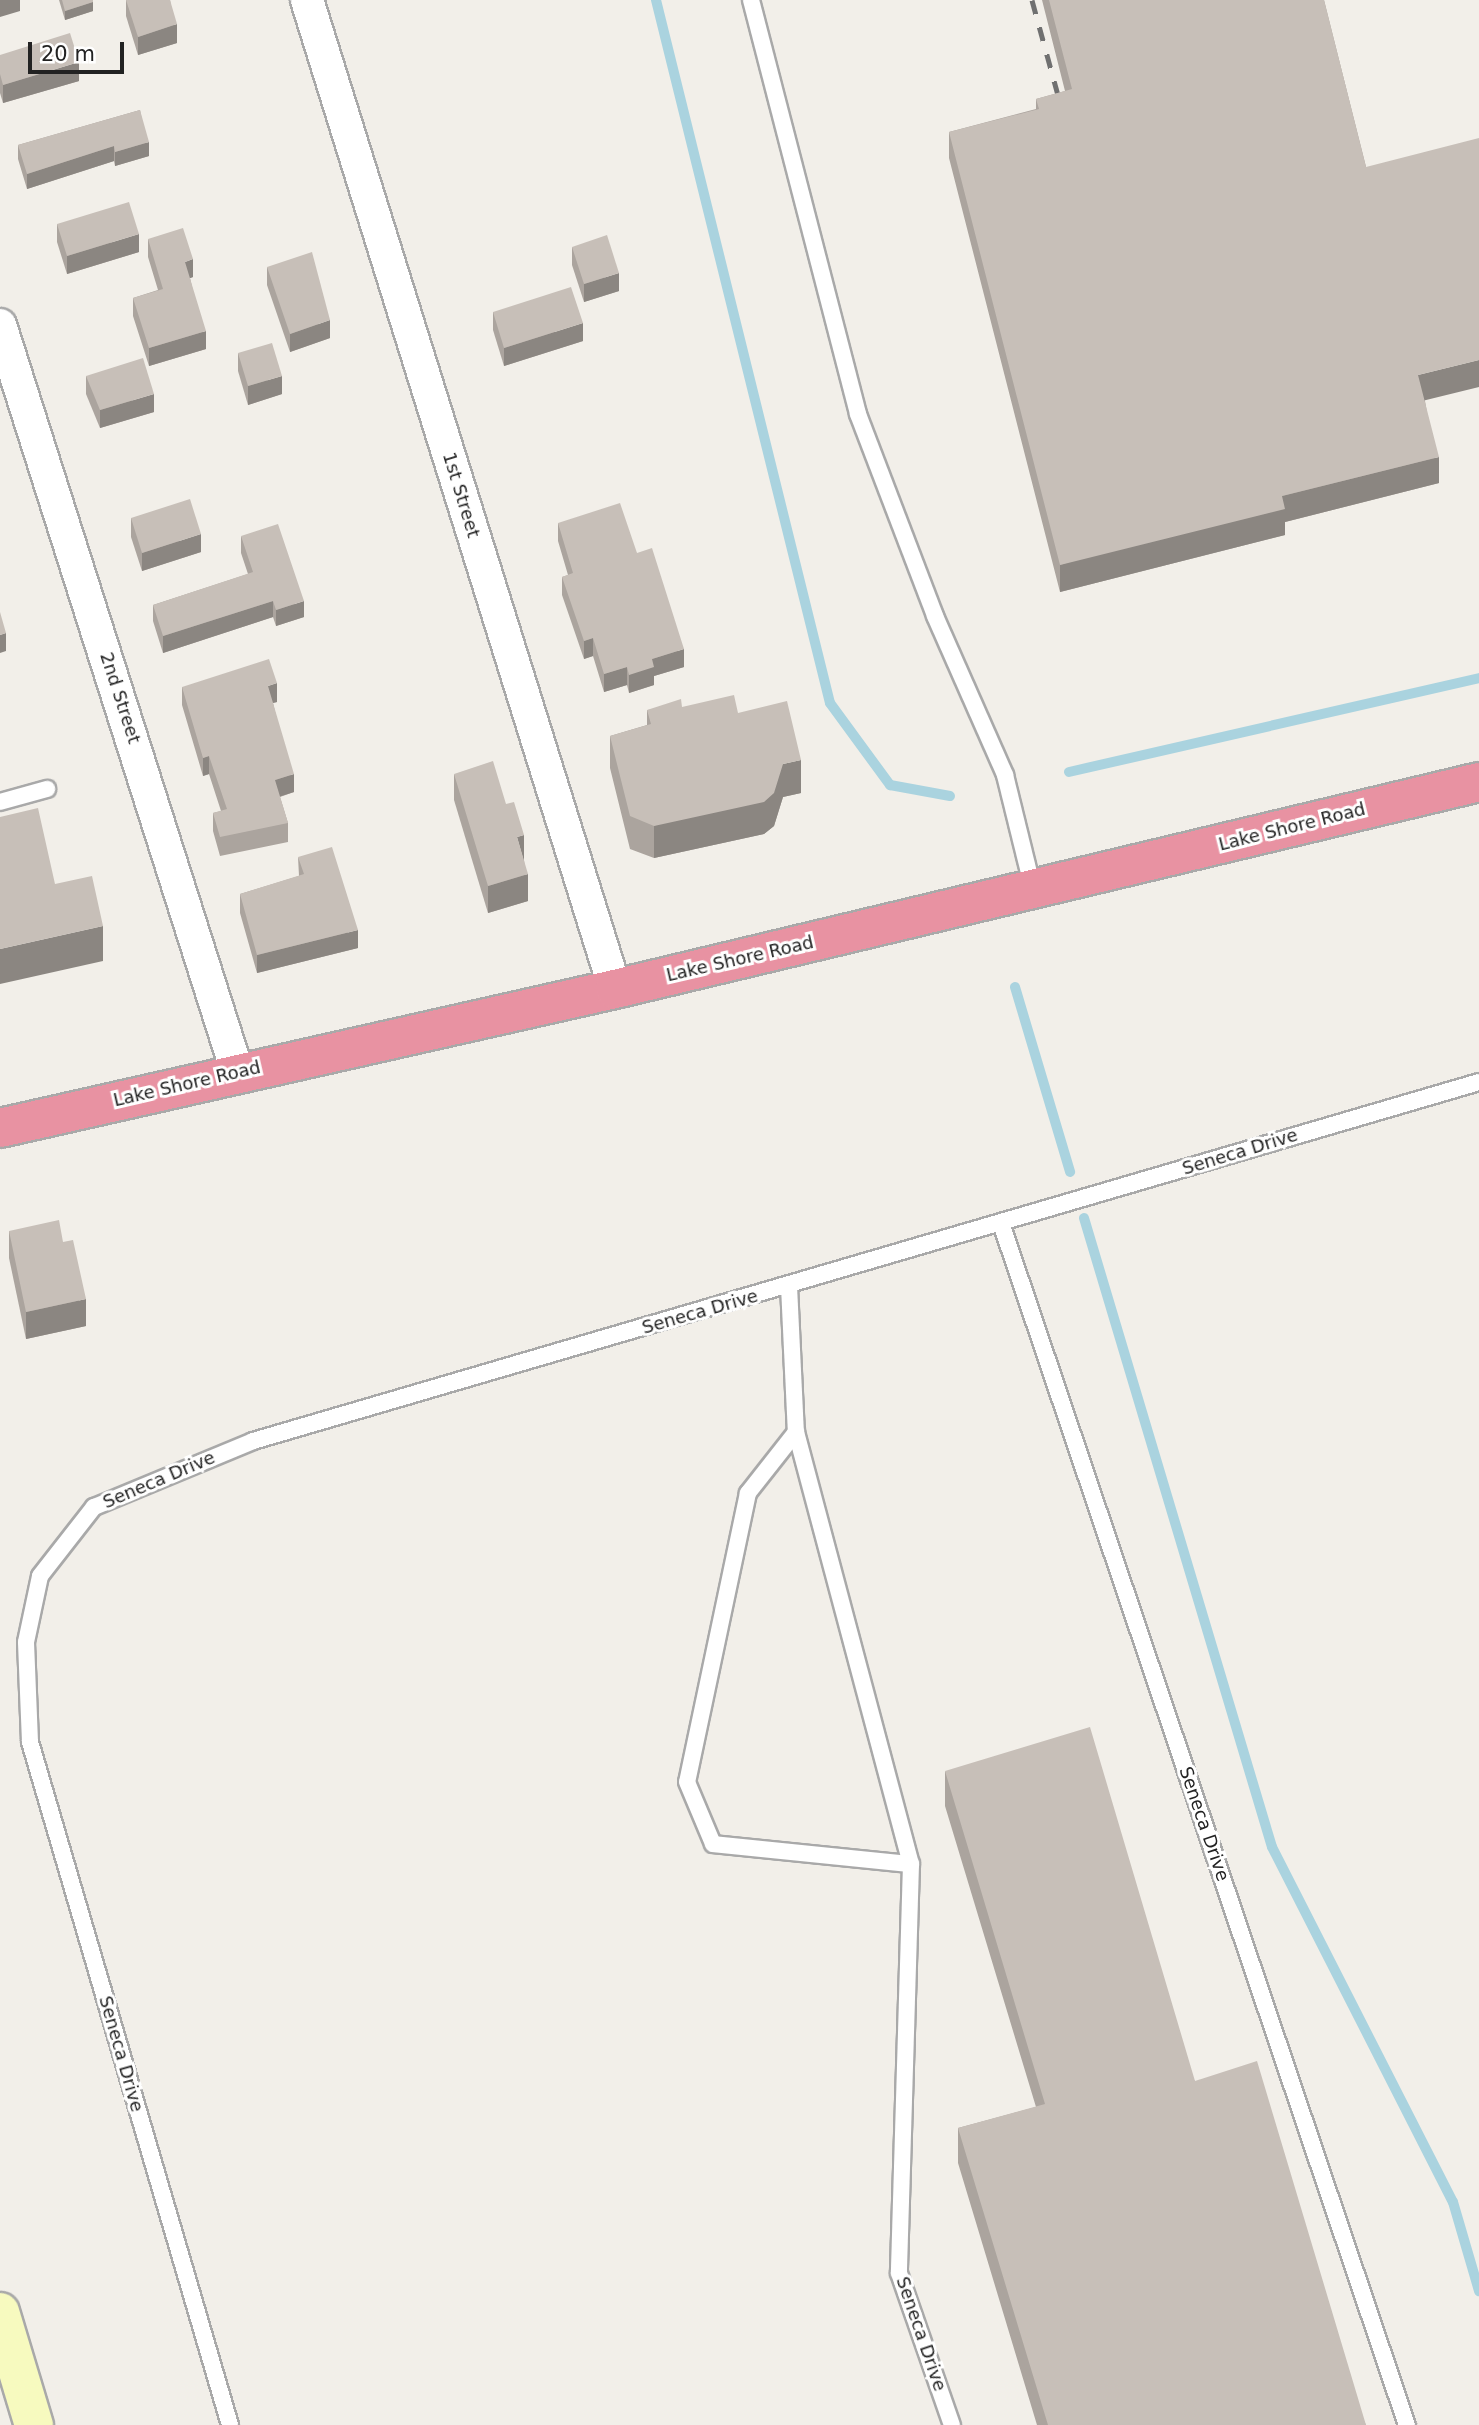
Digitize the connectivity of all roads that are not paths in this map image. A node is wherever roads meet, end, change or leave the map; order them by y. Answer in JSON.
{"nodes":[{"id":1,"x":306,"y":0,"type":"edge"},
{"id":2,"x":751,"y":0,"type":"edge"},
{"id":3,"x":0,"y":325,"type":"edge"},
{"id":4,"x":1479,"y":782,"type":"edge"},
{"id":5,"x":47,"y":789,"type":"dead end"},
{"id":6,"x":0,"y":802,"type":"edge"},
{"id":7,"x":1033,"y":889,"type":"junction"},
{"id":8,"x":615,"y":989,"type":"junction"},
{"id":9,"x":237,"y":1071,"type":"junction"},
{"id":10,"x":1479,"y":1082,"type":"edge"},
{"id":11,"x":0,"y":1128,"type":"edge"},
{"id":12,"x":1001,"y":1223,"type":"junction"},
{"id":13,"x":789,"y":1286,"type":"junction"},
{"id":14,"x":796,"y":1432,"type":"junction"},
{"id":15,"x":911,"y":1864,"type":"junction"},
{"id":16,"x":0,"y":2312,"type":"edge"},
{"id":17,"x":34,"y":2425,"type":"edge"},
{"id":18,"x":230,"y":2425,"type":"edge"},
{"id":19,"x":952,"y":2425,"type":"edge"},
{"id":20,"x":1407,"y":2425,"type":"edge"}],
"edges":[{"from":1,"to":8,"type":"street","name":"1st Street"},
{"from":2,"to":7,"type":"lane"},
{"from":3,"to":9,"type":"street","name":"2nd Street"},
{"from":4,"to":7,"type":"highway","name":"Lake Shore Road"},
{"from":5,"to":6,"type":"lane"},
{"from":7,"to":8,"type":"highway","name":"Lake Shore Road"},
{"from":8,"to":9,"type":"highway","name":"Lake Shore Road"},
{"from":9,"to":11,"type":"highway","name":"Lake Shore Road"},
{"from":10,"to":12,"type":"lane","name":"Seneca Drive"},
{"from":12,"to":13,"type":"lane","name":"Seneca Drive"},
{"from":12,"to":20,"type":"lane","name":"Seneca Drive"},
{"from":13,"to":14,"type":"lane","name":"Seneca Drive"},
{"from":13,"to":18,"type":"lane","name":"Seneca Drive"},
{"from":14,"to":15,"type":"lane","name":"Seneca Drive"},
{"from":14,"to":15,"type":"lane"},
{"from":15,"to":19,"type":"lane","name":"Seneca Drive"},
{"from":16,"to":17,"type":"street"}]}
